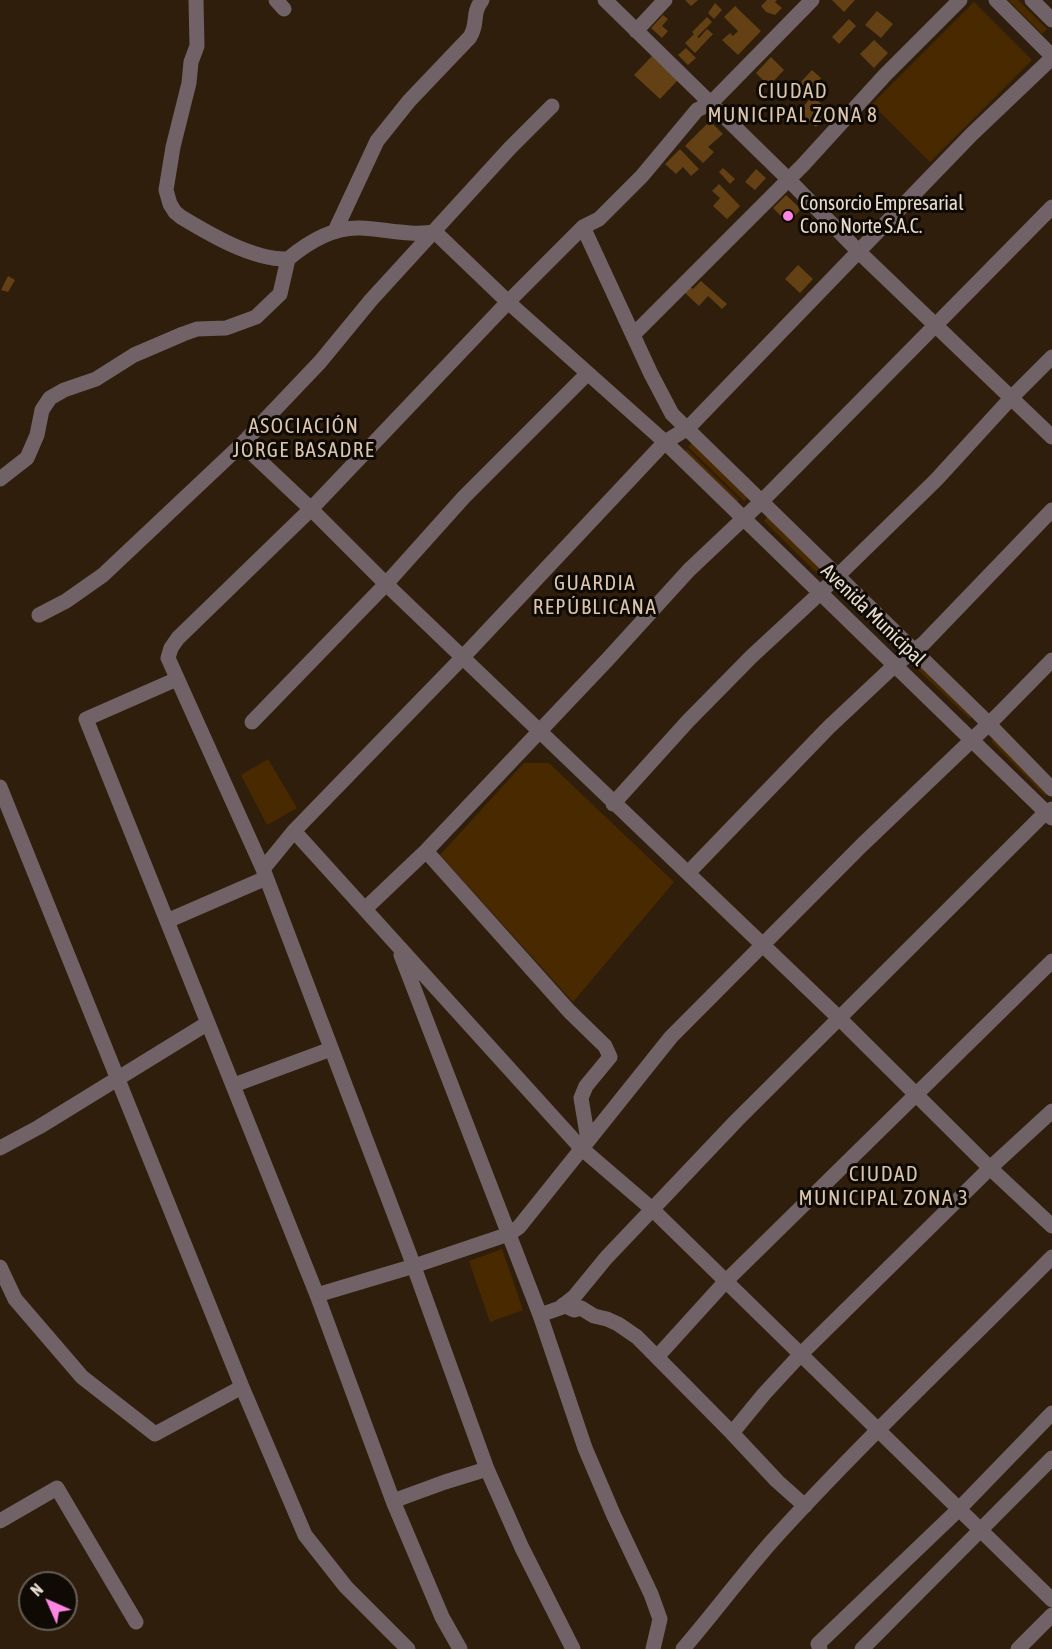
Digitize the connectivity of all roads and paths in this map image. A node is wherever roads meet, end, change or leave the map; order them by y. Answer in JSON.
{"nodes":[{"id":1,"x":196,"y":0,"type":"edge"},
{"id":2,"x":482,"y":0,"type":"edge"},
{"id":3,"x":605,"y":0,"type":"edge"},
{"id":4,"x":665,"y":0,"type":"edge"},
{"id":5,"x":812,"y":0,"type":"edge"},
{"id":6,"x":960,"y":0,"type":"edge"},
{"id":7,"x":996,"y":0,"type":"edge"},
{"id":8,"x":1032,"y":0,"type":"edge"},
{"id":9,"x":1052,"y":20,"type":"edge"},
{"id":10,"x":636,"y":31,"type":"junction"},
{"id":11,"x":1052,"y":57,"type":"edge"},
{"id":12,"x":711,"y":103,"type":"junction"},
{"id":13,"x":552,"y":106,"type":"dead end"},
{"id":14,"x":788,"y":179,"type":"junction"},
{"id":15,"x":1052,"y":207,"type":"edge"},
{"id":16,"x":583,"y":227,"type":"junction"},
{"id":17,"x":335,"y":231,"type":"junction"},
{"id":18,"x":435,"y":232,"type":"junction"},
{"id":19,"x":860,"y":253,"type":"junction"},
{"id":20,"x":288,"y":259,"type":"junction"},
{"id":21,"x":508,"y":302,"type":"junction"},
{"id":22,"x":936,"y":323,"type":"junction"},
{"id":23,"x":633,"y":335,"type":"junction"},
{"id":24,"x":1052,"y":357,"type":"edge"},
{"id":25,"x":587,"y":374,"type":"junction"},
{"id":26,"x":1012,"y":397,"type":"junction"},
{"id":27,"x":688,"y":428,"type":"junction"},
{"id":28,"x":1052,"y":437,"type":"edge"},
{"id":29,"x":665,"y":442,"type":"junction"},
{"id":30,"x":242,"y":444,"type":"junction"},
{"id":31,"x":0,"y":480,"type":"edge"},
{"id":32,"x":762,"y":501,"type":"junction"},
{"id":33,"x":311,"y":509,"type":"junction"},
{"id":34,"x":1052,"y":510,"type":"edge"},
{"id":35,"x":743,"y":519,"type":"junction"},
{"id":36,"x":837,"y":576,"type":"junction"},
{"id":37,"x":386,"y":584,"type":"junction"},
{"id":38,"x":819,"y":594,"type":"junction"},
{"id":39,"x":39,"y":615,"type":"dead end"},
{"id":40,"x":915,"y":651,"type":"junction"},
{"id":41,"x":463,"y":657,"type":"junction"},
{"id":42,"x":1052,"y":660,"type":"edge"},
{"id":43,"x":895,"y":665,"type":"junction"},
{"id":44,"x":177,"y":679,"type":"junction"},
{"id":45,"x":252,"y":723,"type":"dead end"},
{"id":46,"x":988,"y":723,"type":"junction"},
{"id":47,"x":539,"y":731,"type":"junction"},
{"id":48,"x":971,"y":738,"type":"junction"},
{"id":49,"x":0,"y":787,"type":"edge"},
{"id":50,"x":1052,"y":789,"type":"edge"},
{"id":51,"x":614,"y":804,"type":"junction"},
{"id":52,"x":1050,"y":813,"type":"edge"},
{"id":53,"x":294,"y":831,"type":"junction"},
{"id":54,"x":426,"y":851,"type":"junction"},
{"id":55,"x":265,"y":873,"type":"junction"},
{"id":56,"x":688,"y":873,"type":"junction"},
{"id":57,"x":366,"y":908,"type":"junction"},
{"id":58,"x":167,"y":921,"type":"junction"},
{"id":59,"x":397,"y":944,"type":"junction"},
{"id":60,"x":762,"y":945,"type":"junction"},
{"id":61,"x":1052,"y":961,"type":"edge"},
{"id":62,"x":839,"y":1018,"type":"junction"},
{"id":63,"x":207,"y":1023,"type":"junction"},
{"id":64,"x":332,"y":1049,"type":"junction"},
{"id":65,"x":117,"y":1079,"type":"junction"},
{"id":66,"x":234,"y":1085,"type":"junction"},
{"id":67,"x":916,"y":1093,"type":"junction"},
{"id":68,"x":1052,"y":1111,"type":"edge"},
{"id":69,"x":584,"y":1144,"type":"junction"},
{"id":70,"x":0,"y":1148,"type":"edge"},
{"id":71,"x":990,"y":1168,"type":"junction"},
{"id":72,"x":652,"y":1209,"type":"junction"},
{"id":73,"x":1052,"y":1226,"type":"edge"},
{"id":74,"x":510,"y":1233,"type":"junction"},
{"id":75,"x":1052,"y":1257,"type":"edge"},
{"id":76,"x":414,"y":1266,"type":"junction"},
{"id":77,"x":0,"y":1267,"type":"edge"},
{"id":78,"x":725,"y":1282,"type":"junction"},
{"id":79,"x":317,"y":1295,"type":"junction"},
{"id":80,"x":563,"y":1305,"type":"junction"},
{"id":81,"x":540,"y":1315,"type":"junction"},
{"id":82,"x":800,"y":1355,"type":"junction"},
{"id":83,"x":657,"y":1357,"type":"junction"},
{"id":84,"x":243,"y":1387,"type":"junction"},
{"id":85,"x":1052,"y":1413,"type":"edge"},
{"id":86,"x":878,"y":1429,"type":"junction"},
{"id":87,"x":732,"y":1432,"type":"junction"},
{"id":88,"x":1052,"y":1458,"type":"edge"},
{"id":89,"x":488,"y":1469,"type":"junction"},
{"id":90,"x":393,"y":1501,"type":"junction"},
{"id":91,"x":805,"y":1506,"type":"junction"},
{"id":92,"x":958,"y":1510,"type":"junction"},
{"id":93,"x":0,"y":1521,"type":"edge"},
{"id":94,"x":981,"y":1530,"type":"junction"},
{"id":95,"x":1052,"y":1600,"type":"edge"},
{"id":96,"x":1052,"y":1614,"type":"edge"},
{"id":97,"x":136,"y":1622,"type":"dead end"},
{"id":98,"x":408,"y":1649,"type":"edge"},
{"id":99,"x":460,"y":1649,"type":"edge"},
{"id":100,"x":573,"y":1649,"type":"edge"},
{"id":101,"x":653,"y":1649,"type":"edge"},
{"id":102,"x":683,"y":1649,"type":"edge"},
{"id":103,"x":820,"y":1649,"type":"edge"},
{"id":104,"x":862,"y":1649,"type":"edge"},
{"id":105,"x":1018,"y":1649,"type":"edge"}],
"edges":[{"from":1,"to":20,"type":"street"},
{"from":2,"to":17,"type":"street"},
{"from":3,"to":10,"type":"street"},
{"from":4,"to":10,"type":"street"},
{"from":5,"to":12,"type":"street"},
{"from":6,"to":14,"type":"street"},
{"from":7,"to":11,"type":"street"},
{"from":8,"to":9,"type":"street"},
{"from":10,"to":12,"type":"street"},
{"from":11,"to":19,"type":"street"},
{"from":12,"to":14,"type":"street"},
{"from":12,"to":16,"type":"street"},
{"from":13,"to":18,"type":"street"},
{"from":14,"to":19,"type":"street"},
{"from":14,"to":23,"type":"street"},
{"from":15,"to":22,"type":"street"},
{"from":16,"to":21,"type":"street"},
{"from":16,"to":23,"type":"street","name":"Avenida Municipal"},
{"from":17,"to":18,"type":"street"},
{"from":17,"to":20,"type":"street"},
{"from":18,"to":21,"type":"street","name":"Avenida Municipal"},
{"from":18,"to":30,"type":"street"},
{"from":19,"to":22,"type":"street"},
{"from":19,"to":27,"type":"street"},
{"from":20,"to":31,"type":"street"},
{"from":21,"to":25,"type":"street","name":"Avenida Municipal"},
{"from":21,"to":33,"type":"street"},
{"from":22,"to":26,"type":"street"},
{"from":22,"to":32,"type":"street"},
{"from":23,"to":27,"type":"street","name":"Avenida Municipal"},
{"from":24,"to":26,"type":"street"},
{"from":25,"to":29,"type":"street","name":"Avenida Municipal"},
{"from":25,"to":37,"type":"street"},
{"from":26,"to":28,"type":"street"},
{"from":26,"to":36,"type":"street"},
{"from":27,"to":29,"type":"street"},
{"from":27,"to":32,"type":"street","name":"Avenida Municipal"},
{"from":29,"to":35,"type":"street","name":"Avenida Municipal"},
{"from":29,"to":41,"type":"street"},
{"from":30,"to":33,"type":"street"},
{"from":30,"to":39,"type":"street"},
{"from":32,"to":35,"type":"street"},
{"from":32,"to":36,"type":"street","name":"Avenida Municipal"},
{"from":33,"to":37,"type":"street"},
{"from":33,"to":44,"type":"street"},
{"from":34,"to":40,"type":"street"},
{"from":35,"to":38,"type":"street","name":"Avenida Municipal"},
{"from":35,"to":47,"type":"street"},
{"from":36,"to":38,"type":"street"},
{"from":36,"to":40,"type":"street","name":"Avenida Municipal"},
{"from":37,"to":41,"type":"street"},
{"from":37,"to":45,"type":"street"},
{"from":38,"to":43,"type":"street","name":"Avenida Municipal"},
{"from":38,"to":51,"type":"street"},
{"from":40,"to":43,"type":"street"},
{"from":40,"to":46,"type":"street","name":"Avenida Municipal"},
{"from":41,"to":47,"type":"street"},
{"from":41,"to":53,"type":"street"},
{"from":42,"to":46,"type":"street"},
{"from":43,"to":48,"type":"street","name":"Avenida Municipal"},
{"from":43,"to":56,"type":"street"},
{"from":44,"to":55,"type":"street"},
{"from":44,"to":58,"type":"street"},
{"from":46,"to":48,"type":"street"},
{"from":46,"to":50,"type":"street","name":"Avenida Municipal"},
{"from":47,"to":51,"type":"street"},
{"from":47,"to":54,"type":"street"},
{"from":48,"to":52,"type":"street","name":"Avenida Municipal"},
{"from":48,"to":60,"type":"street"},
{"from":49,"to":65,"type":"street"},
{"from":51,"to":56,"type":"street"},
{"from":52,"to":62,"type":"street"},
{"from":53,"to":55,"type":"street"},
{"from":53,"to":57,"type":"street"},
{"from":54,"to":57,"type":"street"},
{"from":54,"to":69,"type":"street"},
{"from":55,"to":58,"type":"street"},
{"from":55,"to":64,"type":"street"},
{"from":56,"to":60,"type":"street"},
{"from":57,"to":59,"type":"street"},
{"from":58,"to":63,"type":"street"},
{"from":59,"to":69,"type":"street"},
{"from":59,"to":74,"type":"street"},
{"from":60,"to":62,"type":"street"},
{"from":60,"to":69,"type":"street"},
{"from":61,"to":67,"type":"street"},
{"from":62,"to":67,"type":"street"},
{"from":62,"to":72,"type":"street"},
{"from":63,"to":65,"type":"street"},
{"from":63,"to":66,"type":"street"},
{"from":64,"to":66,"type":"street"},
{"from":64,"to":76,"type":"street"},
{"from":65,"to":70,"type":"street"},
{"from":65,"to":84,"type":"street"},
{"from":66,"to":79,"type":"street"},
{"from":67,"to":71,"type":"street"},
{"from":67,"to":78,"type":"street"},
{"from":68,"to":71,"type":"street"},
{"from":69,"to":72,"type":"street"},
{"from":69,"to":74,"type":"street"},
{"from":71,"to":73,"type":"street"},
{"from":71,"to":82,"type":"street"},
{"from":72,"to":78,"type":"street"},
{"from":72,"to":80,"type":"street"},
{"from":74,"to":76,"type":"street"},
{"from":74,"to":81,"type":"street"},
{"from":75,"to":86,"type":"street"},
{"from":76,"to":79,"type":"street"},
{"from":76,"to":89,"type":"street"},
{"from":77,"to":84,"type":"street"},
{"from":78,"to":82,"type":"street"},
{"from":78,"to":83,"type":"street"},
{"from":79,"to":90,"type":"street"},
{"from":80,"to":81,"type":"street"},
{"from":80,"to":83,"type":"street"},
{"from":81,"to":101,"type":"street"},
{"from":82,"to":86,"type":"street"},
{"from":82,"to":87,"type":"street"},
{"from":83,"to":87,"type":"street"},
{"from":84,"to":98,"type":"street"},
{"from":85,"to":92,"type":"street"},
{"from":86,"to":91,"type":"street"},
{"from":86,"to":92,"type":"street"},
{"from":87,"to":91,"type":"street"},
{"from":88,"to":94,"type":"street"},
{"from":89,"to":90,"type":"street"},
{"from":89,"to":100,"type":"street"},
{"from":90,"to":99,"type":"street"},
{"from":91,"to":102,"type":"street"},
{"from":92,"to":94,"type":"street"},
{"from":92,"to":103,"type":"street"},
{"from":93,"to":97,"type":"street"},
{"from":94,"to":95,"type":"street"},
{"from":94,"to":104,"type":"street"},
{"from":96,"to":105,"type":"street"}]}
